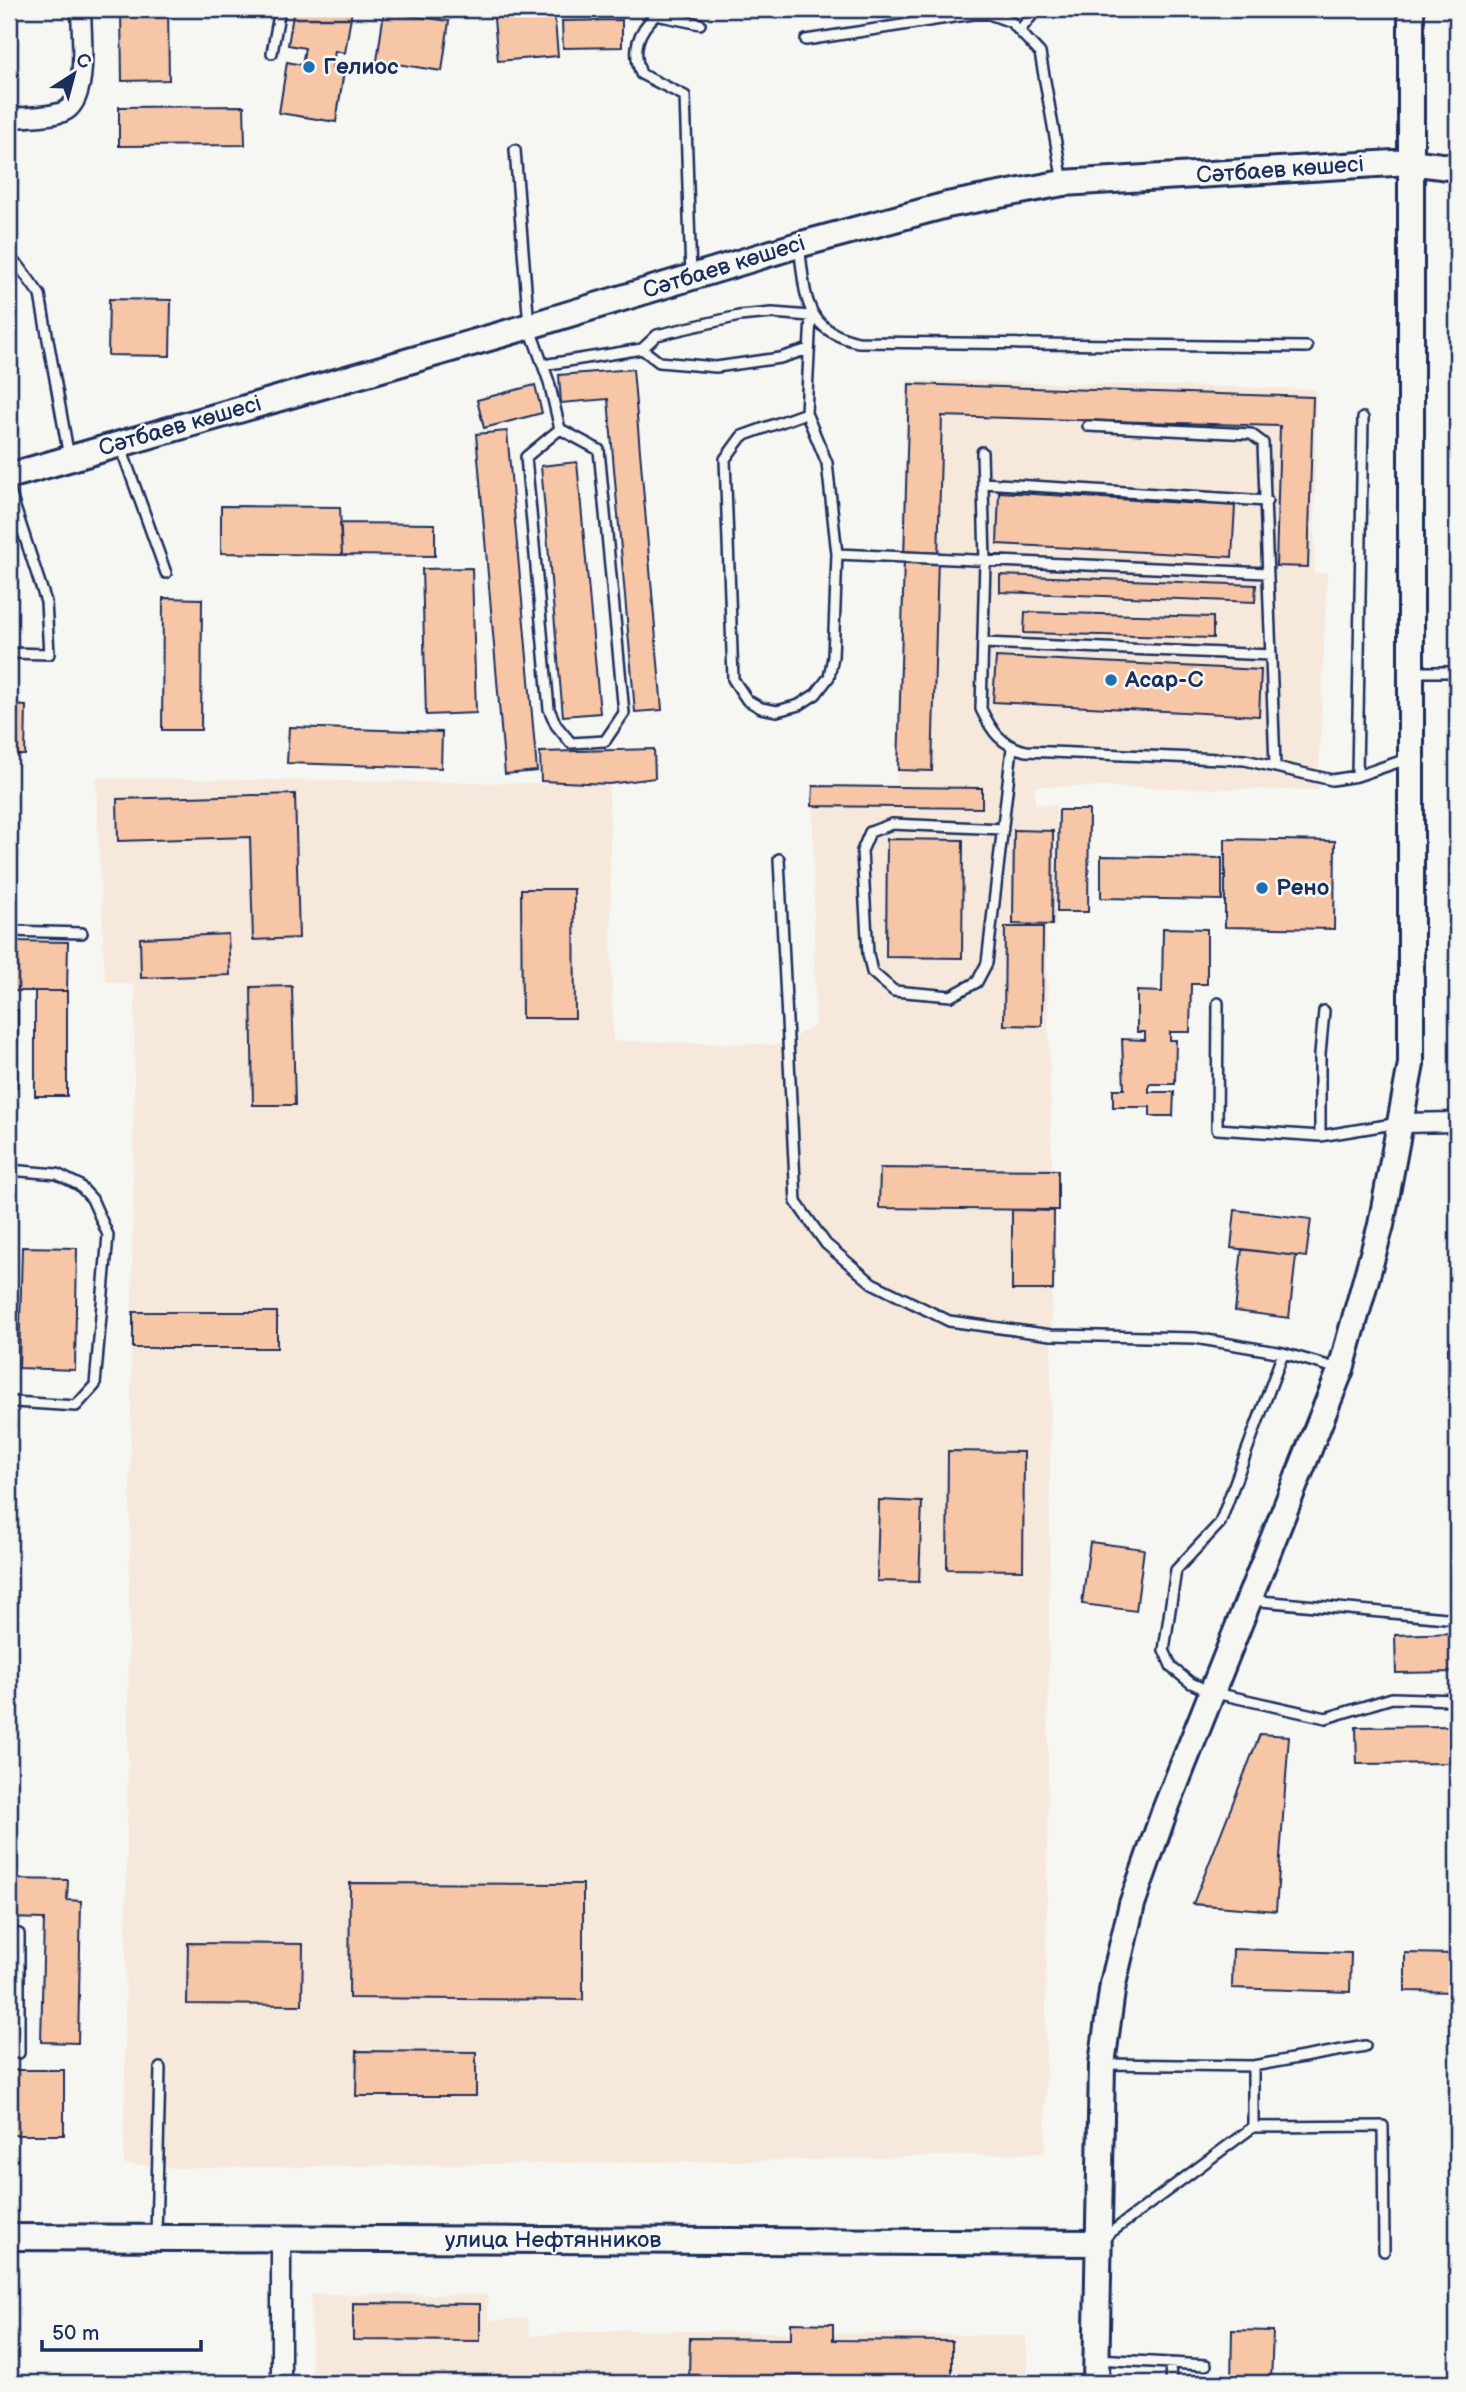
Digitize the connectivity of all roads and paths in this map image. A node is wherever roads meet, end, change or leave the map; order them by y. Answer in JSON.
{"nodes":[{"id":1,"x":81,"y":9,"type":"edge"},
{"id":2,"x":280,"y":9,"type":"edge"},
{"id":3,"x":1037,"y":9,"type":"edge"},
{"id":4,"x":1411,"y":9,"type":"edge"},
{"id":5,"x":972,"y":12,"type":"edge"},
{"id":6,"x":700,"y":24,"type":"dead end"},
{"id":7,"x":1020,"y":30,"type":"junction"},
{"id":8,"x":806,"y":40,"type":"dead end"},
{"id":9,"x":272,"y":53,"type":"dead end"},
{"id":10,"x":9,"y":118,"type":"edge"},
{"id":11,"x":515,"y":150,"type":"dead end"},
{"id":12,"x":1410,"y":162,"type":"junction"},
{"id":13,"x":1457,"y":168,"type":"edge"},
{"id":14,"x":1063,"y":183,"type":"junction"},
{"id":15,"x":798,"y":244,"type":"junction"},
{"id":16,"x":9,"y":259,"type":"edge"},
{"id":17,"x":692,"y":277,"type":"junction"},
{"id":18,"x":811,"y":316,"type":"junction"},
{"id":19,"x":529,"y":326,"type":"junction"},
{"id":20,"x":1307,"y":347,"type":"dead end"},
{"id":21,"x":642,"y":349,"type":"junction"},
{"id":22,"x":809,"y":349,"type":"junction"},
{"id":23,"x":543,"y":365,"type":"junction"},
{"id":24,"x":806,"y":412,"type":"junction"},
{"id":25,"x":1363,"y":418,"type":"dead end"},
{"id":26,"x":1088,"y":426,"type":"dead end"},
{"id":27,"x":560,"y":429,"type":"junction"},
{"id":28,"x":119,"y":444,"type":"junction"},
{"id":29,"x":982,"y":452,"type":"dead end"},
{"id":30,"x":69,"y":458,"type":"junction"},
{"id":31,"x":9,"y":476,"type":"edge"},
{"id":32,"x":983,"y":483,"type":"junction"},
{"id":33,"x":9,"y":489,"type":"edge"},
{"id":34,"x":1267,"y":501,"type":"junction"},
{"id":35,"x":837,"y":554,"type":"junction"},
{"id":36,"x":985,"y":561,"type":"junction"},
{"id":37,"x":166,"y":573,"type":"dead end"},
{"id":38,"x":1268,"y":573,"type":"junction"},
{"id":39,"x":983,"y":643,"type":"junction"},
{"id":40,"x":9,"y":653,"type":"edge"},
{"id":41,"x":1270,"y":655,"type":"junction"},
{"id":42,"x":1411,"y":672,"type":"junction"},
{"id":43,"x":1457,"y":672,"type":"edge"},
{"id":44,"x":1012,"y":748,"type":"junction"},
{"id":45,"x":1411,"y":757,"type":"junction"},
{"id":46,"x":1275,"y":765,"type":"junction"},
{"id":47,"x":1357,"y":776,"type":"junction"},
{"id":48,"x":1003,"y":829,"type":"junction"},
{"id":49,"x":779,"y":859,"type":"dead end"},
{"id":50,"x":9,"y":931,"type":"edge"},
{"id":51,"x":82,"y":933,"type":"dead end"},
{"id":52,"x":1218,"y":1003,"type":"dead end"},
{"id":53,"x":1324,"y":1011,"type":"dead end"},
{"id":54,"x":1457,"y":1122,"type":"edge"},
{"id":55,"x":1401,"y":1123,"type":"junction"},
{"id":56,"x":1320,"y":1136,"type":"junction"},
{"id":57,"x":9,"y":1170,"type":"edge"},
{"id":58,"x":1283,"y":1353,"type":"junction"},
{"id":59,"x":1341,"y":1369,"type":"junction"},
{"id":60,"x":14,"y":1402,"type":"dead end"},
{"id":61,"x":1248,"y":1600,"type":"junction"},
{"id":62,"x":1457,"y":1619,"type":"edge"},
{"id":63,"x":1211,"y":1692,"type":"junction"},
{"id":64,"x":1457,"y":1700,"type":"edge"},
{"id":65,"x":9,"y":1934,"type":"edge"},
{"id":66,"x":1365,"y":2046,"type":"dead end"},
{"id":67,"x":9,"y":2053,"type":"edge"},
{"id":68,"x":1102,"y":2064,"type":"junction"},
{"id":69,"x":1253,"y":2066,"type":"junction"},
{"id":70,"x":160,"y":2068,"type":"dead end"},
{"id":71,"x":1253,"y":2127,"type":"junction"},
{"id":72,"x":9,"y":2237,"type":"edge"},
{"id":73,"x":156,"y":2238,"type":"junction"},
{"id":74,"x":281,"y":2238,"type":"junction"},
{"id":75,"x":1097,"y":2243,"type":"junction"},
{"id":76,"x":1384,"y":2251,"type":"dead end"},
{"id":77,"x":1170,"y":2362,"type":"junction"},
{"id":78,"x":1206,"y":2365,"type":"dead end"},
{"id":79,"x":1096,"y":2371,"type":"edge"},
{"id":80,"x":281,"y":2383,"type":"edge"},
{"id":81,"x":1171,"y":2383,"type":"edge"}],
"edges":[{"from":1,"to":10,"type":"street"},
{"from":2,"to":9,"type":"lane"},
{"from":3,"to":7,"type":"lane"},
{"from":4,"to":12,"type":"street"},
{"from":5,"to":7,"type":"lane"},
{"from":5,"to":8,"type":"lane"},
{"from":6,"to":17,"type":"lane"},
{"from":7,"to":14,"type":"lane"},
{"from":11,"to":19,"type":"lane"},
{"from":12,"to":13,"type":"street","name":"Сәтбаев көшесі"},
{"from":12,"to":14,"type":"street","name":"Сәтбаев көшесі"},
{"from":12,"to":42,"type":"street"},
{"from":14,"to":15,"type":"street","name":"Сәтбаев көшесі"},
{"from":15,"to":17,"type":"street","name":"Сәтбаев көшесі"},
{"from":15,"to":18,"type":"lane"},
{"from":16,"to":30,"type":"lane"},
{"from":17,"to":19,"type":"street","name":"Сәтбаев көшесі"},
{"from":18,"to":20,"type":"lane"},
{"from":18,"to":21,"type":"lane"},
{"from":18,"to":22,"type":"lane"},
{"from":19,"to":23,"type":"lane"},
{"from":19,"to":28,"type":"street","name":"Сәтбаев көшесі"},
{"from":21,"to":22,"type":"lane"},
{"from":21,"to":23,"type":"lane"},
{"from":22,"to":24,"type":"lane"},
{"from":23,"to":27,"type":"lane"},
{"from":24,"to":35,"type":"lane"},
{"from":24,"to":35,"type":"lane"},
{"from":25,"to":47,"type":"lane"},
{"from":26,"to":34,"type":"lane"},
{"from":27,"to":27,"type":"lane"},
{"from":28,"to":30,"type":"street","name":"Сәтбаев көшесі"},
{"from":28,"to":37,"type":"lane"},
{"from":29,"to":32,"type":"lane"},
{"from":30,"to":31,"type":"street","name":"Сәтбаев көшесі"},
{"from":32,"to":34,"type":"lane"},
{"from":32,"to":36,"type":"lane"},
{"from":33,"to":40,"type":"lane"},
{"from":34,"to":38,"type":"lane"},
{"from":35,"to":36,"type":"lane"},
{"from":36,"to":38,"type":"lane"},
{"from":36,"to":39,"type":"lane"},
{"from":38,"to":41,"type":"lane"},
{"from":39,"to":41,"type":"lane"},
{"from":39,"to":44,"type":"lane"},
{"from":41,"to":46,"type":"lane"},
{"from":42,"to":43,"type":"lane"},
{"from":42,"to":45,"type":"street"},
{"from":44,"to":46,"type":"lane"},
{"from":44,"to":48,"type":"lane"},
{"from":45,"to":47,"type":"lane"},
{"from":45,"to":55,"type":"street"},
{"from":46,"to":47,"type":"lane"},
{"from":48,"to":48,"type":"lane"},
{"from":49,"to":58,"type":"lane"},
{"from":50,"to":51,"type":"lane"},
{"from":52,"to":56,"type":"lane"},
{"from":53,"to":56,"type":"lane"},
{"from":54,"to":55,"type":"street"},
{"from":55,"to":56,"type":"lane"},
{"from":55,"to":59,"type":"street"},
{"from":57,"to":60,"type":"lane"},
{"from":58,"to":59,"type":"lane"},
{"from":58,"to":63,"type":"lane"},
{"from":59,"to":61,"type":"street"},
{"from":61,"to":62,"type":"lane"},
{"from":61,"to":63,"type":"street"},
{"from":63,"to":64,"type":"lane"},
{"from":63,"to":68,"type":"street"},
{"from":65,"to":67,"type":"lane"},
{"from":66,"to":69,"type":"lane"},
{"from":68,"to":69,"type":"lane"},
{"from":68,"to":75,"type":"street"},
{"from":69,"to":71,"type":"lane"},
{"from":70,"to":73,"type":"lane"},
{"from":71,"to":75,"type":"lane"},
{"from":71,"to":76,"type":"lane"},
{"from":72,"to":73,"type":"street","name":"улица Нефтянников"},
{"from":73,"to":74,"type":"street","name":"улица Нефтянников"},
{"from":74,"to":75,"type":"street","name":"улица Нефтянников"},
{"from":74,"to":80,"type":"street"},
{"from":75,"to":79,"type":"street"},
{"from":77,"to":78,"type":"lane"},
{"from":77,"to":79,"type":"lane"},
{"from":77,"to":81,"type":"lane"}]}
